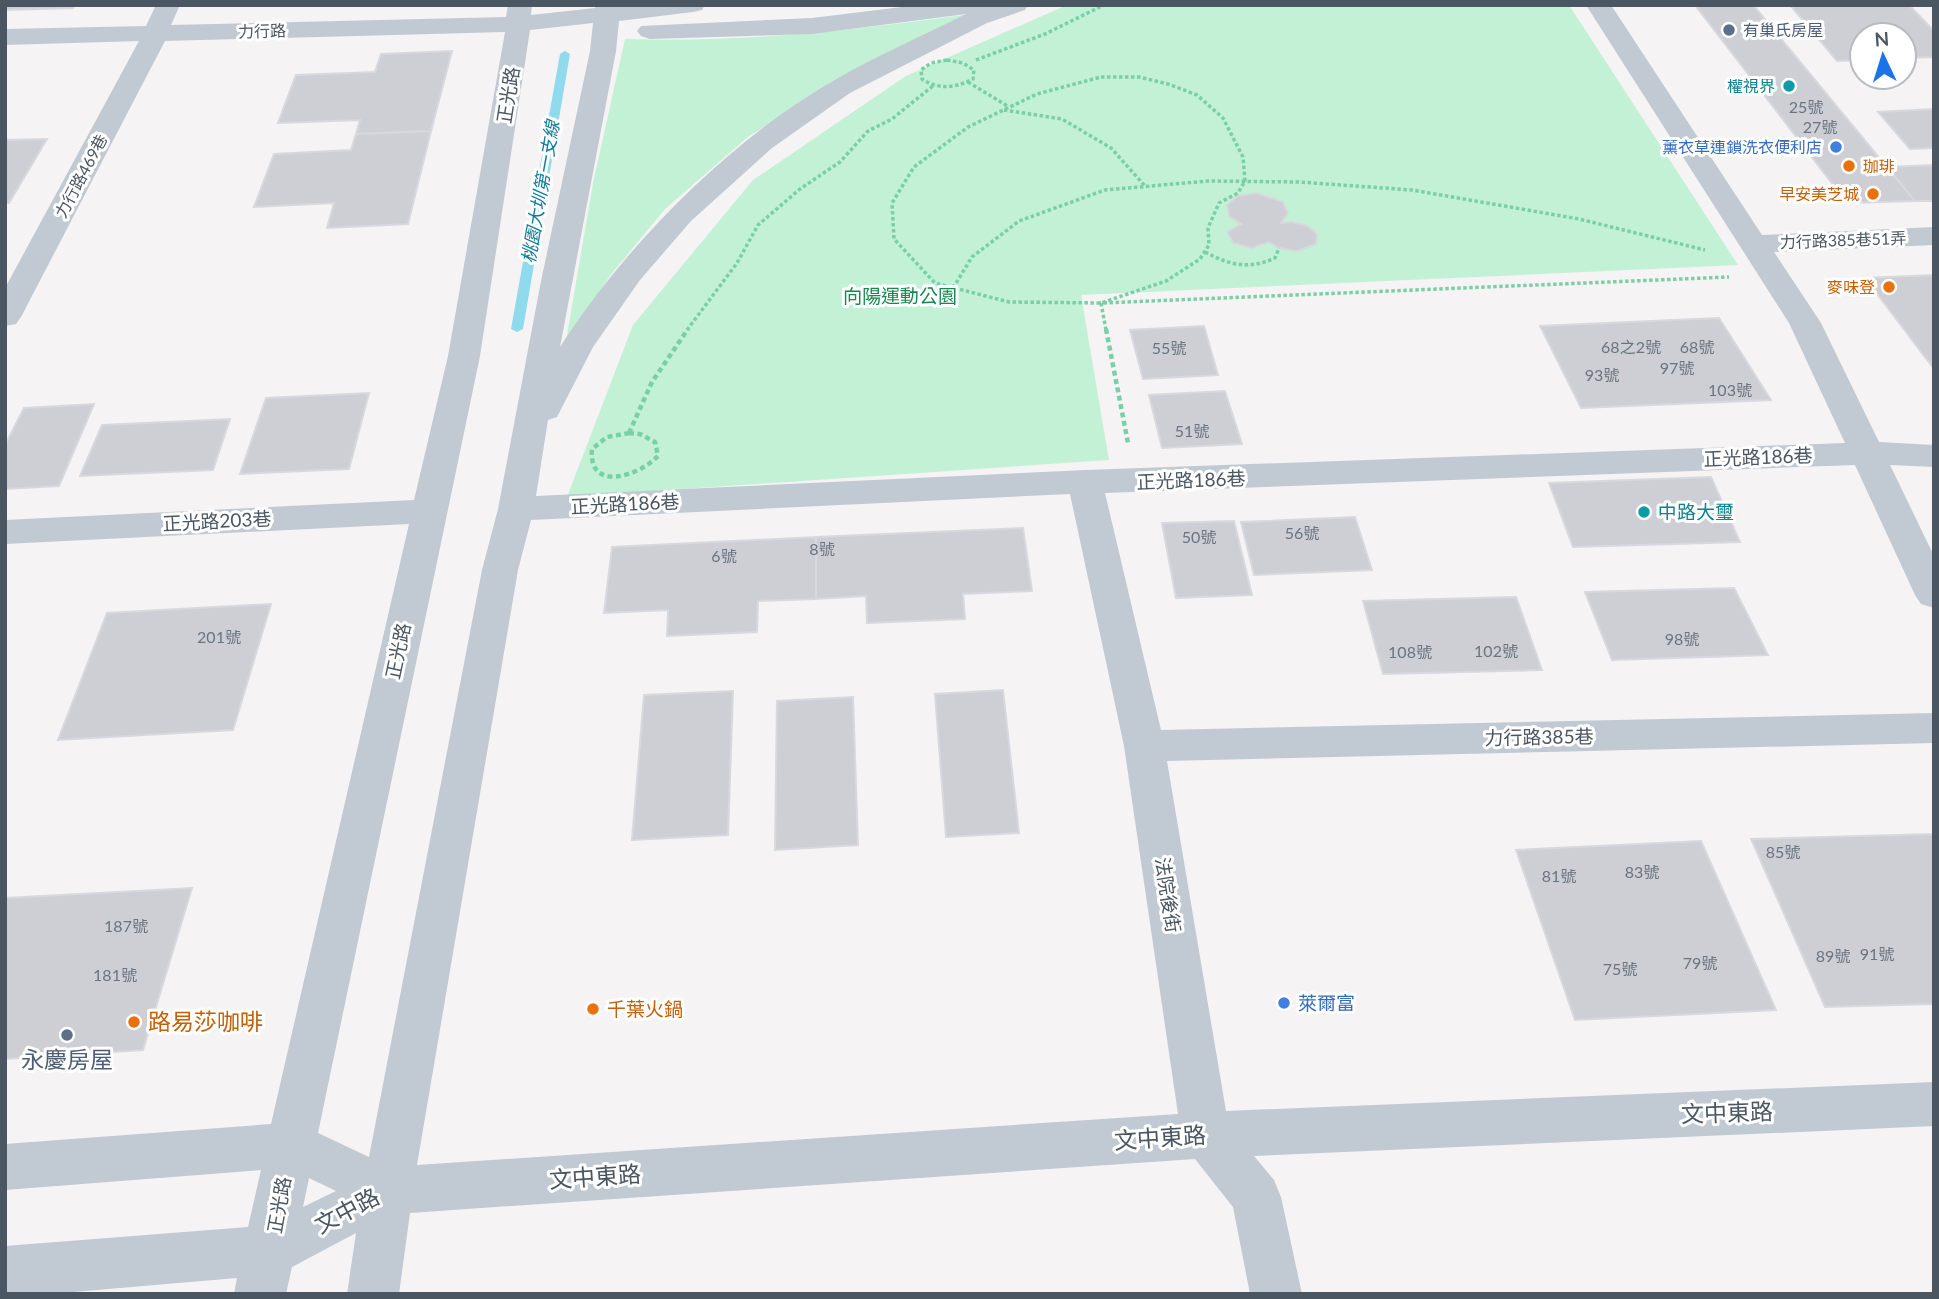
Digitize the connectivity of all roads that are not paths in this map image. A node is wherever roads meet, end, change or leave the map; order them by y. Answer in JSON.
{"nodes":[{"id":1,"x":168,"y":5,"type":"edge"},
{"id":2,"x":693,"y":5,"type":"edge"},
{"id":3,"x":980,"y":5,"type":"edge"},
{"id":4,"x":1016,"y":5,"type":"edge"},
{"id":5,"x":1598,"y":5,"type":"edge"},
{"id":6,"x":519,"y":15,"type":"edge"},
{"id":7,"x":608,"y":16,"type":"edge"},
{"id":8,"x":156,"y":34,"type":"junction"},
{"id":9,"x":5,"y":37,"type":"edge"},
{"id":10,"x":1934,"y":236,"type":"edge"},
{"id":11,"x":1753,"y":243,"type":"junction"},
{"id":12,"x":5,"y":317,"type":"edge"},
{"id":13,"x":528,"y":443,"type":"junction"},
{"id":14,"x":1867,"y":453,"type":"junction"},
{"id":15,"x":1934,"y":456,"type":"edge"},
{"id":16,"x":1085,"y":482,"type":"junction"},
{"id":17,"x":516,"y":509,"type":"junction"},
{"id":18,"x":429,"y":511,"type":"junction"},
{"id":19,"x":5,"y":532,"type":"edge"},
{"id":20,"x":1934,"y":595,"type":"edge"},
{"id":21,"x":1934,"y":728,"type":"edge"},
{"id":22,"x":1144,"y":746,"type":"junction"},
{"id":23,"x":1934,"y":1104,"type":"edge"},
{"id":24,"x":1206,"y":1135,"type":"junction"},
{"id":25,"x":290,"y":1145,"type":"junction"},
{"id":26,"x":5,"y":1167,"type":"edge"},
{"id":27,"x":388,"y":1191,"type":"junction"},
{"id":28,"x":5,"y":1272,"type":"edge"},
{"id":29,"x":265,"y":1272,"type":"edge"},
{"id":30,"x":373,"y":1294,"type":"edge"},
{"id":31,"x":1276,"y":1294,"type":"edge"}],
"edges":[{"from":1,"to":8,"type":"street","name":"力行路469巷"},
{"from":2,"to":7,"type":"street","name":"力行路"},
{"from":3,"to":7,"type":"street","name":"力行路"},
{"from":4,"to":13,"type":"street"},
{"from":5,"to":11,"type":"street"},
{"from":6,"to":7,"type":"street","name":"力行路"},
{"from":6,"to":8,"type":"street","name":"力行路"},
{"from":6,"to":18,"type":"street","name":"正光路"},
{"from":7,"to":13,"type":"street"},
{"from":8,"to":9,"type":"street","name":"力行路"},
{"from":8,"to":12,"type":"street","name":"力行路469巷"},
{"from":10,"to":11,"type":"street","name":"力行路385巷51弄"},
{"from":11,"to":14,"type":"street"},
{"from":13,"to":17,"type":"street"},
{"from":14,"to":15,"type":"street","name":"正光路186巷"},
{"from":14,"to":16,"type":"street","name":"正光路186巷"},
{"from":14,"to":20,"type":"street"},
{"from":16,"to":17,"type":"street","name":"正光路186巷"},
{"from":16,"to":22,"type":"street","name":"法院後街"},
{"from":17,"to":27,"type":"street"},
{"from":18,"to":19,"type":"street","name":"正光路203巷"},
{"from":18,"to":25,"type":"street","name":"正光路"},
{"from":21,"to":22,"type":"street","name":"力行路385巷"},
{"from":22,"to":24,"type":"street","name":"法院後街"},
{"from":23,"to":24,"type":"street","name":"文中東路"},
{"from":24,"to":27,"type":"street","name":"文中東路"},
{"from":24,"to":31,"type":"street","name":"法院後街"},
{"from":25,"to":26,"type":"street","name":"文中路"},
{"from":25,"to":27,"type":"street","name":"文中路"},
{"from":25,"to":29,"type":"street","name":"正光路"},
{"from":27,"to":29,"type":"street","name":"文中路"},
{"from":27,"to":30,"type":"street"},
{"from":28,"to":29,"type":"street","name":"文中路"}]}
